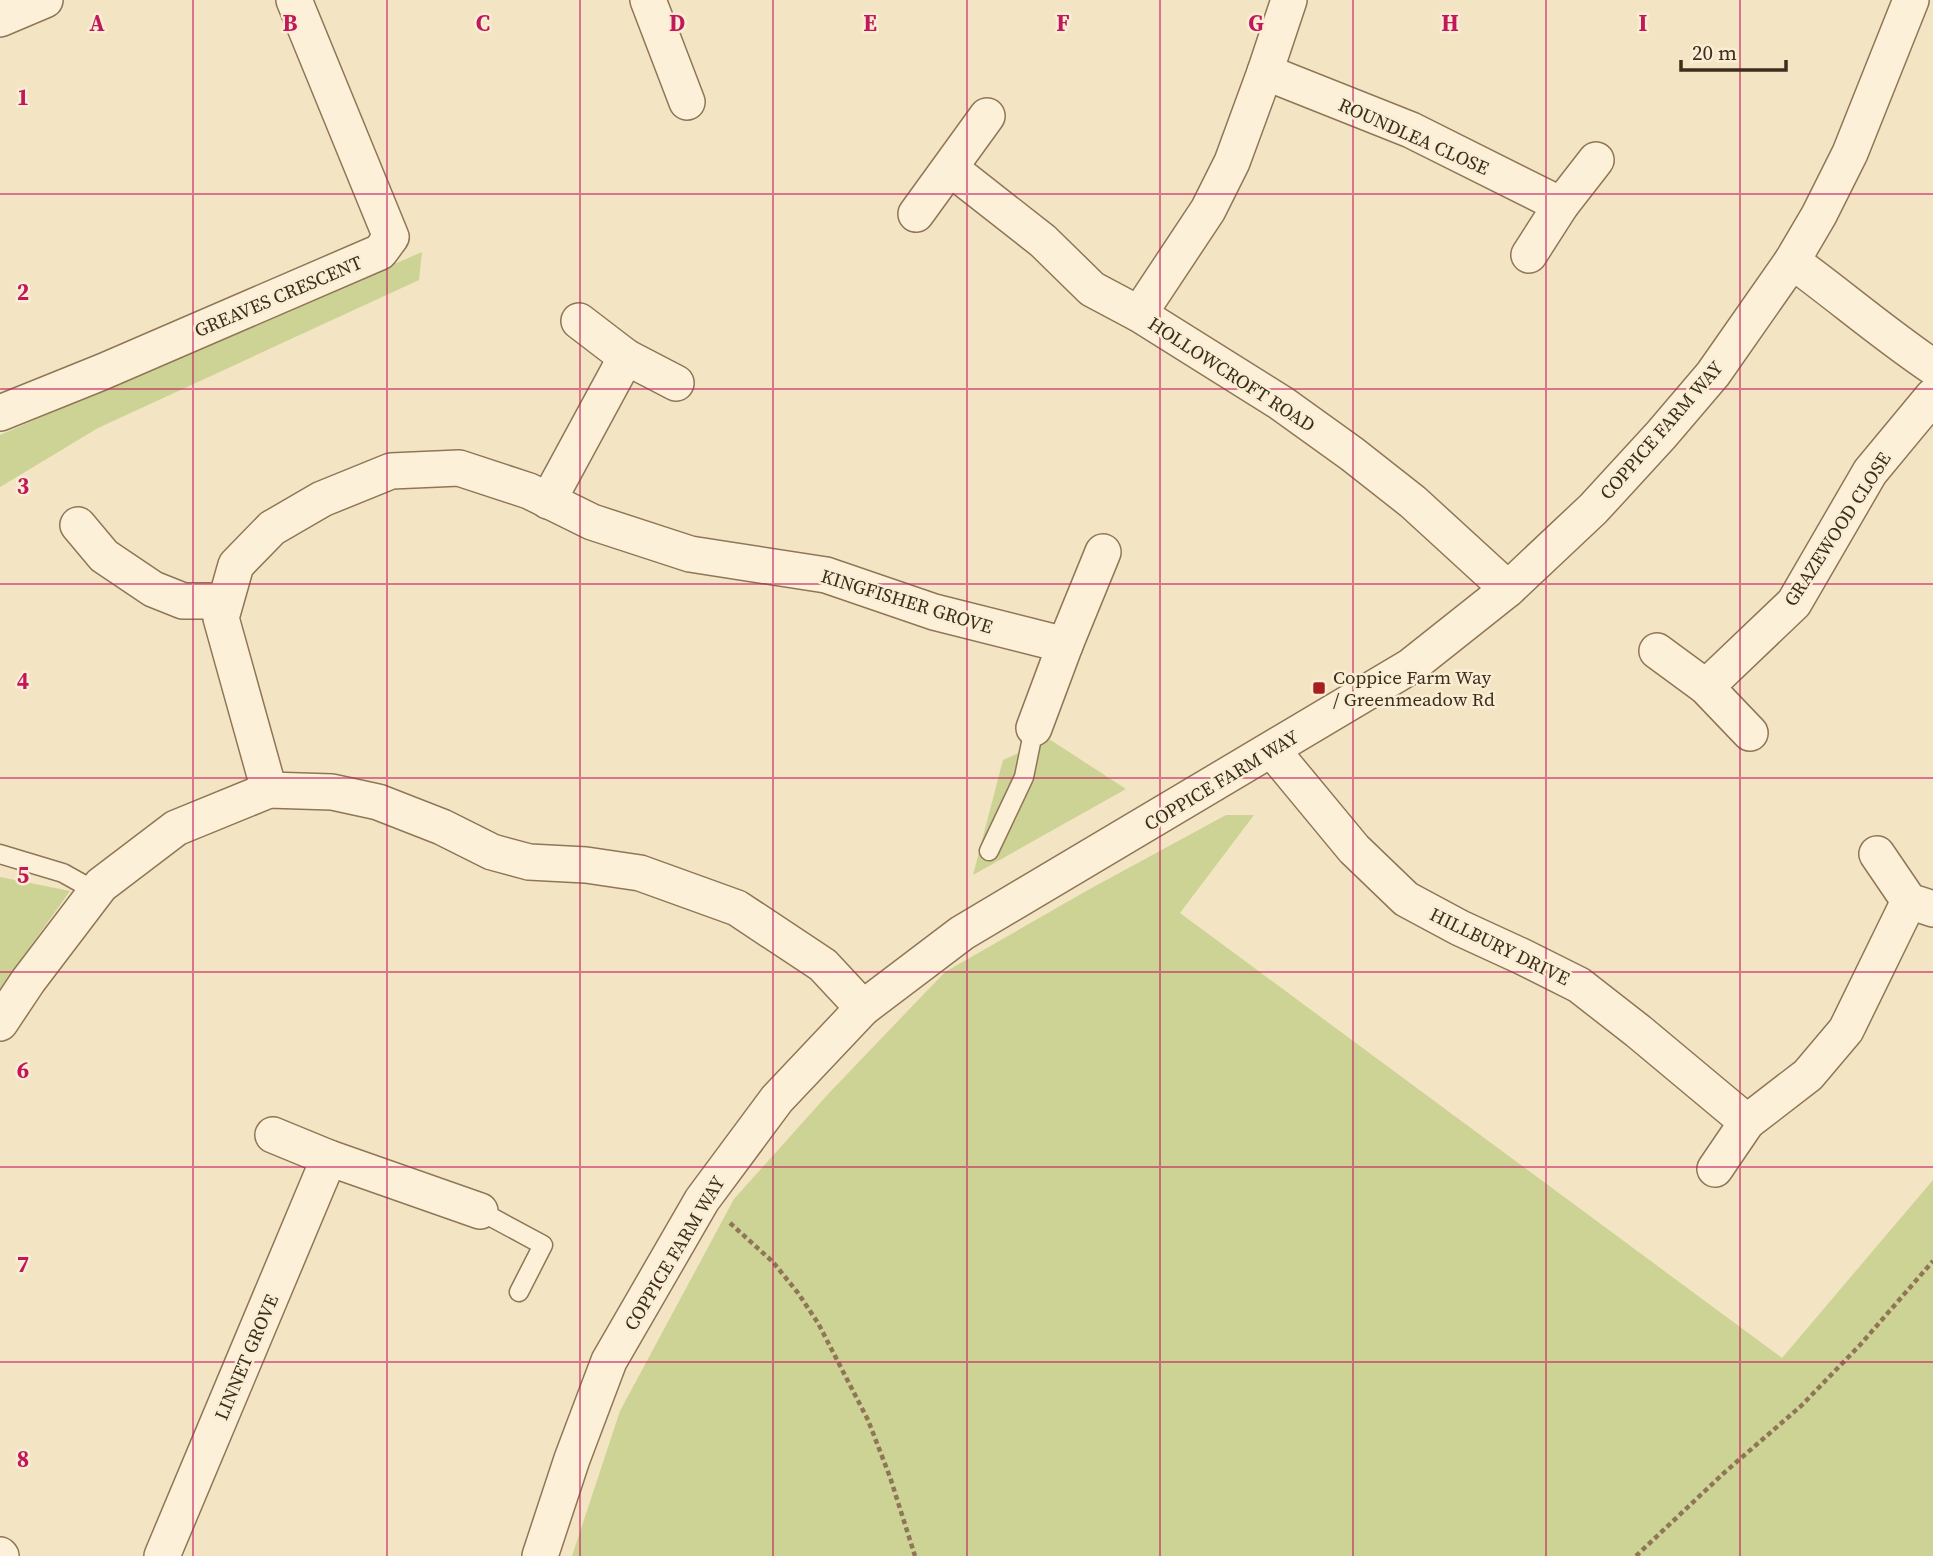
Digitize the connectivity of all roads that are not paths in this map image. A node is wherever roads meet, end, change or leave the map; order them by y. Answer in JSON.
{"nodes":[{"id":1,"x":45,"y":0,"type":"edge"},
{"id":2,"x":294,"y":0,"type":"edge"},
{"id":3,"x":648,"y":0,"type":"edge"},
{"id":4,"x":1289,"y":0,"type":"edge"},
{"id":5,"x":1911,"y":0,"type":"edge"},
{"id":6,"x":0,"y":19,"type":"edge"},
{"id":7,"x":1265,"y":72,"type":"junction"},
{"id":8,"x":687,"y":102,"type":"dead end"},
{"id":9,"x":988,"y":116,"type":"dead end"},
{"id":10,"x":1596,"y":160,"type":"dead end"},
{"id":11,"x":950,"y":168,"type":"junction"},
{"id":12,"x":1562,"y":205,"type":"junction"},
{"id":13,"x":916,"y":214,"type":"dead end"},
{"id":14,"x":1529,"y":255,"type":"dead end"},
{"id":15,"x":1792,"y":261,"type":"junction"},
{"id":16,"x":1139,"y":314,"type":"junction"},
{"id":17,"x":579,"y":321,"type":"dead end"},
{"id":18,"x":626,"y":356,"type":"junction"},
{"id":19,"x":1933,"y":367,"type":"edge"},
{"id":20,"x":676,"y":383,"type":"dead end"},
{"id":21,"x":1933,"y":396,"type":"edge"},
{"id":22,"x":0,"y":413,"type":"edge"},
{"id":23,"x":548,"y":501,"type":"junction"},
{"id":24,"x":78,"y":525,"type":"dead end"},
{"id":25,"x":1103,"y":552,"type":"dead end"},
{"id":26,"x":1508,"y":589,"type":"junction"},
{"id":27,"x":225,"y":601,"type":"junction"},
{"id":28,"x":1065,"y":645,"type":"junction"},
{"id":29,"x":1657,"y":651,"type":"dead end"},
{"id":30,"x":1706,"y":687,"type":"junction"},
{"id":31,"x":1034,"y":728,"type":"joint"},
{"id":32,"x":1750,"y":733,"type":"dead end"},
{"id":33,"x":1272,"y":750,"type":"junction"},
{"id":34,"x":269,"y":790,"type":"junction"},
{"id":35,"x":989,"y":851,"type":"dead end"},
{"id":36,"x":0,"y":853,"type":"edge"},
{"id":37,"x":1877,"y":854,"type":"dead end"},
{"id":38,"x":97,"y":892,"type":"junction"},
{"id":39,"x":1921,"y":905,"type":"edge"},
{"id":40,"x":863,"y":1008,"type":"junction"},
{"id":41,"x":0,"y":1023,"type":"edge"},
{"id":42,"x":1747,"y":1122,"type":"junction"},
{"id":43,"x":273,"y":1135,"type":"dead end"},
{"id":44,"x":329,"y":1157,"type":"junction"},
{"id":45,"x":1715,"y":1169,"type":"dead end"},
{"id":46,"x":480,"y":1211,"type":"joint"},
{"id":47,"x":519,"y":1292,"type":"dead end"},
{"id":48,"x":162,"y":1556,"type":"edge"},
{"id":49,"x":540,"y":1556,"type":"edge"}],
"edges":[{"from":1,"to":6,"type":"street"},
{"from":2,"to":22,"type":"street","name":"GREAVES CRESCENT"},
{"from":3,"to":8,"type":"street"},
{"from":4,"to":7,"type":"street"},
{"from":5,"to":15,"type":"street","name":"COPPICE FARM WAY"},
{"from":7,"to":12,"type":"street","name":"ROUNDLEA CLOSE"},
{"from":7,"to":16,"type":"street"},
{"from":9,"to":11,"type":"street"},
{"from":10,"to":12,"type":"street"},
{"from":11,"to":13,"type":"street"},
{"from":11,"to":16,"type":"street","name":"HOLLOWCROFT ROAD"},
{"from":12,"to":14,"type":"street"},
{"from":15,"to":19,"type":"street"},
{"from":15,"to":26,"type":"street","name":"COPPICE FARM WAY"},
{"from":16,"to":26,"type":"street","name":"HOLLOWCROFT ROAD"},
{"from":17,"to":18,"type":"street"},
{"from":18,"to":20,"type":"street"},
{"from":18,"to":23,"type":"street"},
{"from":21,"to":30,"type":"street","name":"GRAZEWOOD CLOSE"},
{"from":23,"to":27,"type":"street","name":"KINGFISHER GROVE"},
{"from":23,"to":28,"type":"street","name":"KINGFISHER GROVE"},
{"from":24,"to":27,"type":"street"},
{"from":25,"to":28,"type":"street"},
{"from":26,"to":33,"type":"street","name":"COPPICE FARM WAY"},
{"from":27,"to":34,"type":"street","name":"KINGFISHER GROVE"},
{"from":28,"to":31,"type":"street"},
{"from":29,"to":30,"type":"street"},
{"from":30,"to":32,"type":"street"},
{"from":31,"to":35,"type":"lane"},
{"from":33,"to":40,"type":"street","name":"COPPICE FARM WAY"},
{"from":33,"to":42,"type":"street","name":"HILLBURY DRIVE"},
{"from":34,"to":38,"type":"street"},
{"from":34,"to":40,"type":"street"},
{"from":36,"to":38,"type":"lane"},
{"from":37,"to":39,"type":"street"},
{"from":38,"to":41,"type":"street"},
{"from":39,"to":42,"type":"street"},
{"from":40,"to":49,"type":"street","name":"COPPICE FARM WAY"},
{"from":42,"to":45,"type":"street"},
{"from":43,"to":44,"type":"street"},
{"from":44,"to":46,"type":"street"},
{"from":44,"to":48,"type":"street","name":"LINNET GROVE"},
{"from":46,"to":47,"type":"lane"}]}
